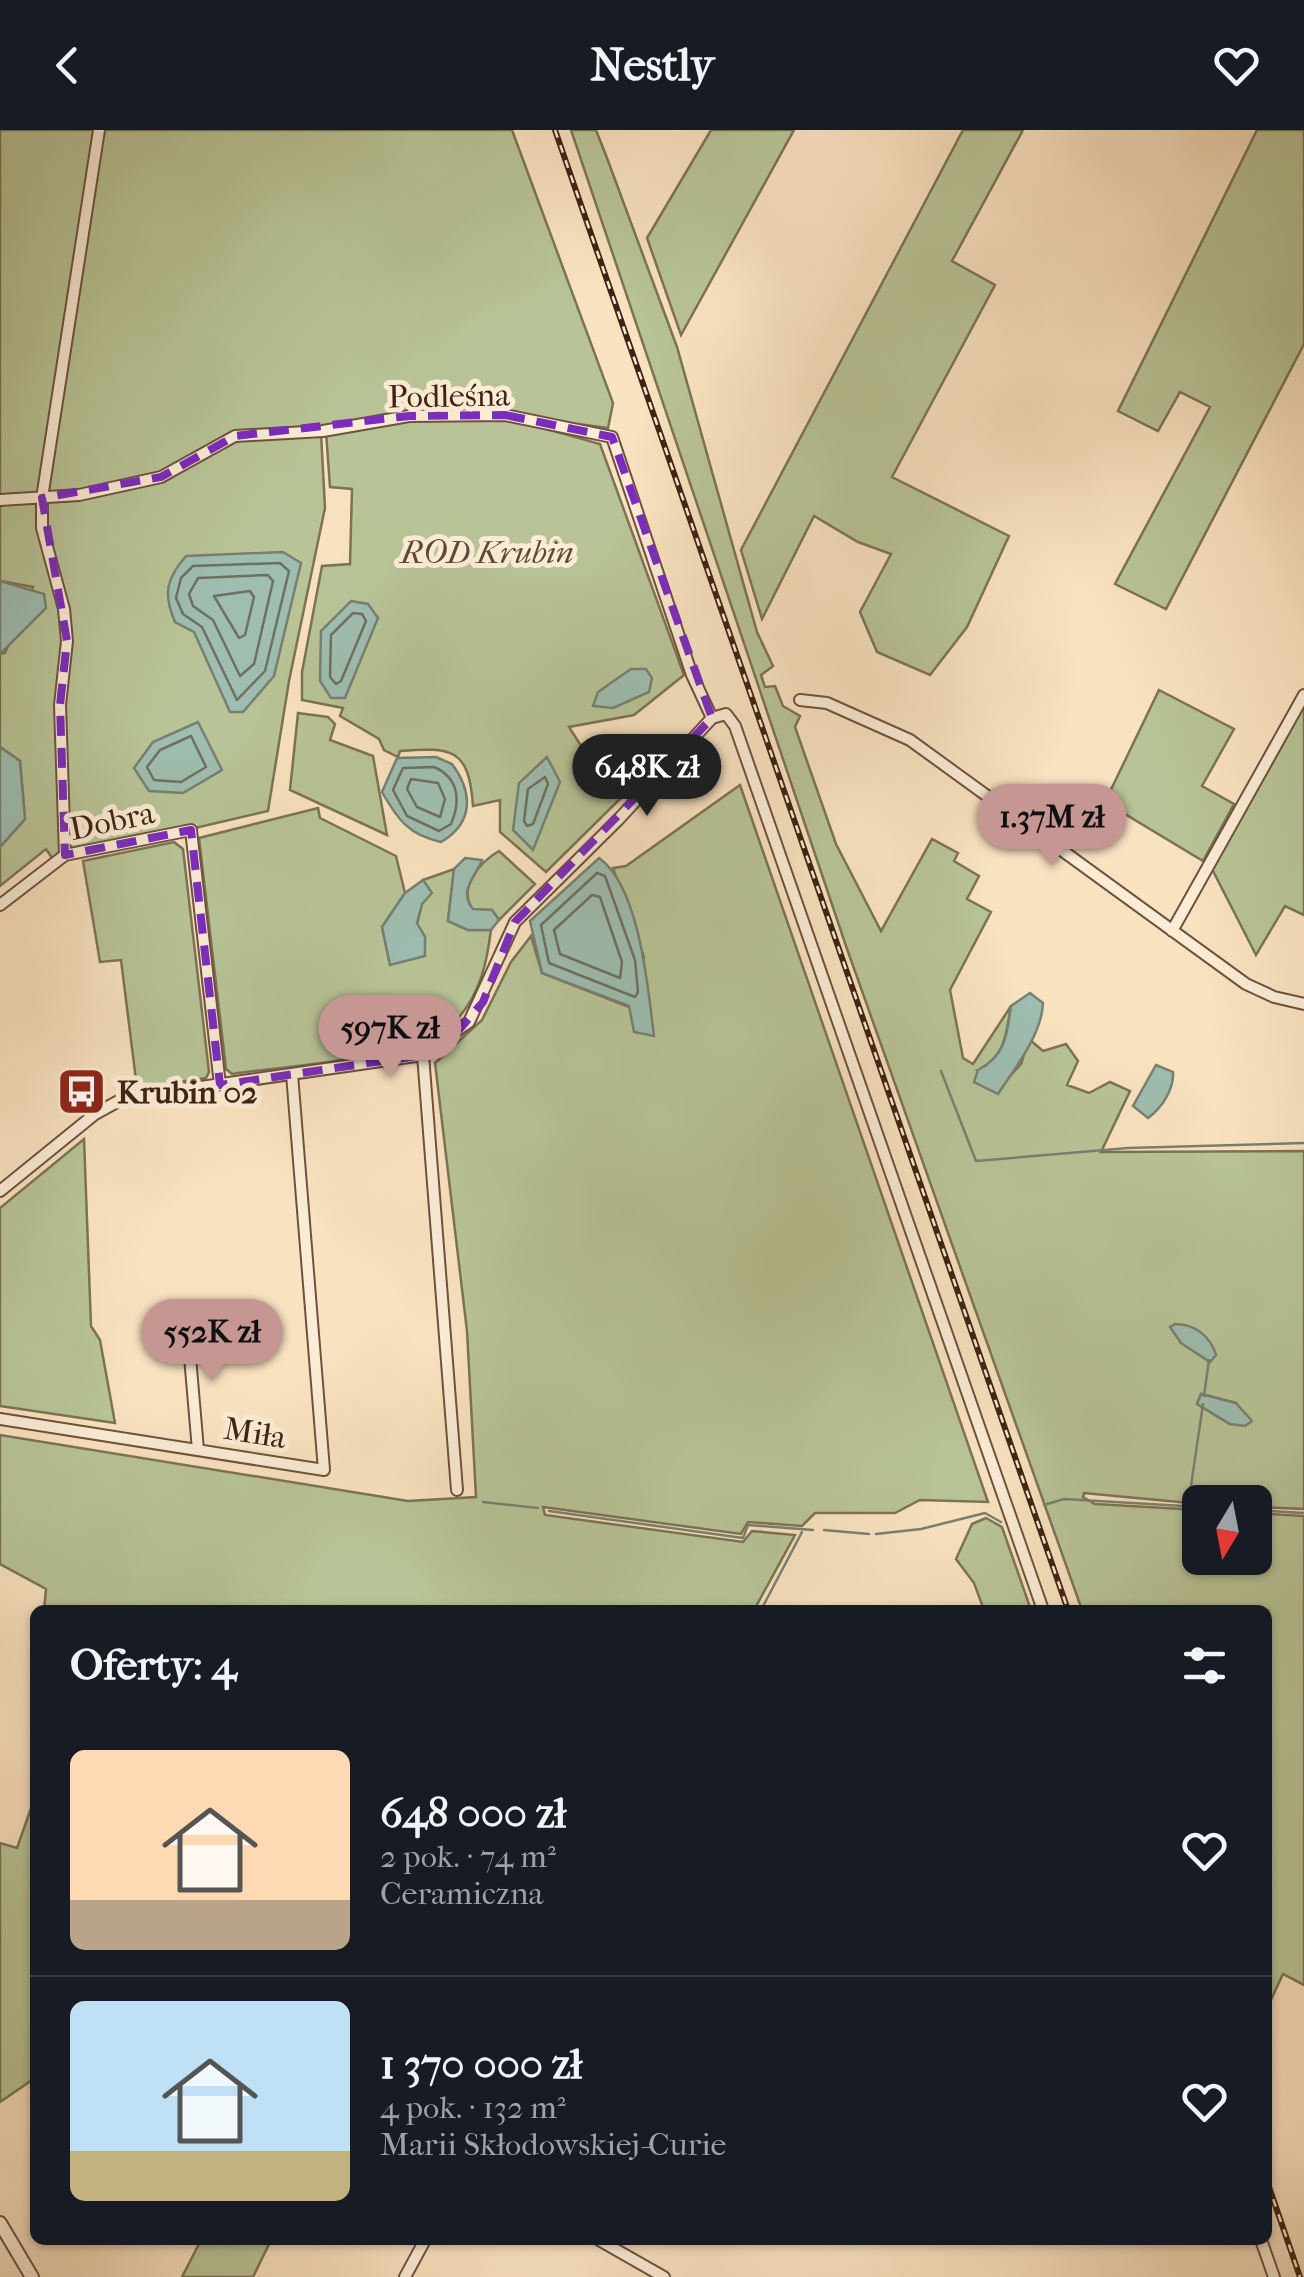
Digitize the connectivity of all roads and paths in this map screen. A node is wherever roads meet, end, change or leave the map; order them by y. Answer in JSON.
{"nodes":[{"id":1,"x":99,"y":130,"type":"edge"},
{"id":2,"x":42,"y":498,"type":"junction"},
{"id":3,"x":0,"y":500,"type":"edge"},
{"id":4,"x":1304,"y":695,"type":"edge"},
{"id":5,"x":800,"y":700,"type":"dead end"},
{"id":6,"x":712,"y":718,"type":"junction"},
{"id":7,"x":65,"y":855,"type":"junction"},
{"id":8,"x":0,"y":905,"type":"edge"},
{"id":9,"x":1172,"y":930,"type":"junction"},
{"id":10,"x":1304,"y":1004,"type":"edge"},
{"id":11,"x":423,"y":1055,"type":"junction"},
{"id":12,"x":292,"y":1074,"type":"junction"},
{"id":13,"x":220,"y":1085,"type":"junction"},
{"id":14,"x":0,"y":1191,"type":"edge"},
{"id":15,"x":187,"y":1322,"type":"dead end"},
{"id":16,"x":0,"y":1419,"type":"edge"},
{"id":17,"x":198,"y":1450,"type":"junction"},
{"id":18,"x":458,"y":1490,"type":"dead end"},
{"id":19,"x":1041,"y":1605,"type":"edge"},
{"id":20,"x":0,"y":2222,"type":"edge"},
{"id":21,"x":422,"y":2245,"type":"edge"},
{"id":22,"x":608,"y":2245,"type":"edge"},
{"id":23,"x":1263,"y":2245,"type":"edge"},
{"id":24,"x":32,"y":2277,"type":"edge"},
{"id":25,"x":406,"y":2277,"type":"edge"},
{"id":26,"x":664,"y":2277,"type":"edge"},
{"id":27,"x":1274,"y":2277,"type":"edge"}],
"edges":[{"from":1,"to":2,"type":"street"},
{"from":2,"to":3,"type":"street","name":"Podleśna"},
{"from":2,"to":6,"type":"street","name":"Podleśna"},
{"from":2,"to":7,"type":"street"},
{"from":4,"to":9,"type":"street"},
{"from":5,"to":9,"type":"street"},
{"from":6,"to":11,"type":"street"},
{"from":6,"to":19,"type":"street"},
{"from":7,"to":8,"type":"street","name":"Dobra"},
{"from":7,"to":13,"type":"street","name":"Dobra"},
{"from":9,"to":10,"type":"street"},
{"from":11,"to":12,"type":"street"},
{"from":11,"to":18,"type":"street"},
{"from":12,"to":13,"type":"street"},
{"from":12,"to":17,"type":"street","name":"Miła"},
{"from":13,"to":14,"type":"street"},
{"from":15,"to":17,"type":"street"},
{"from":16,"to":17,"type":"street","name":"Miła"},
{"from":20,"to":24,"type":"street"},
{"from":21,"to":25,"type":"street"},
{"from":22,"to":26,"type":"street"},
{"from":23,"to":27,"type":"street"}]}
